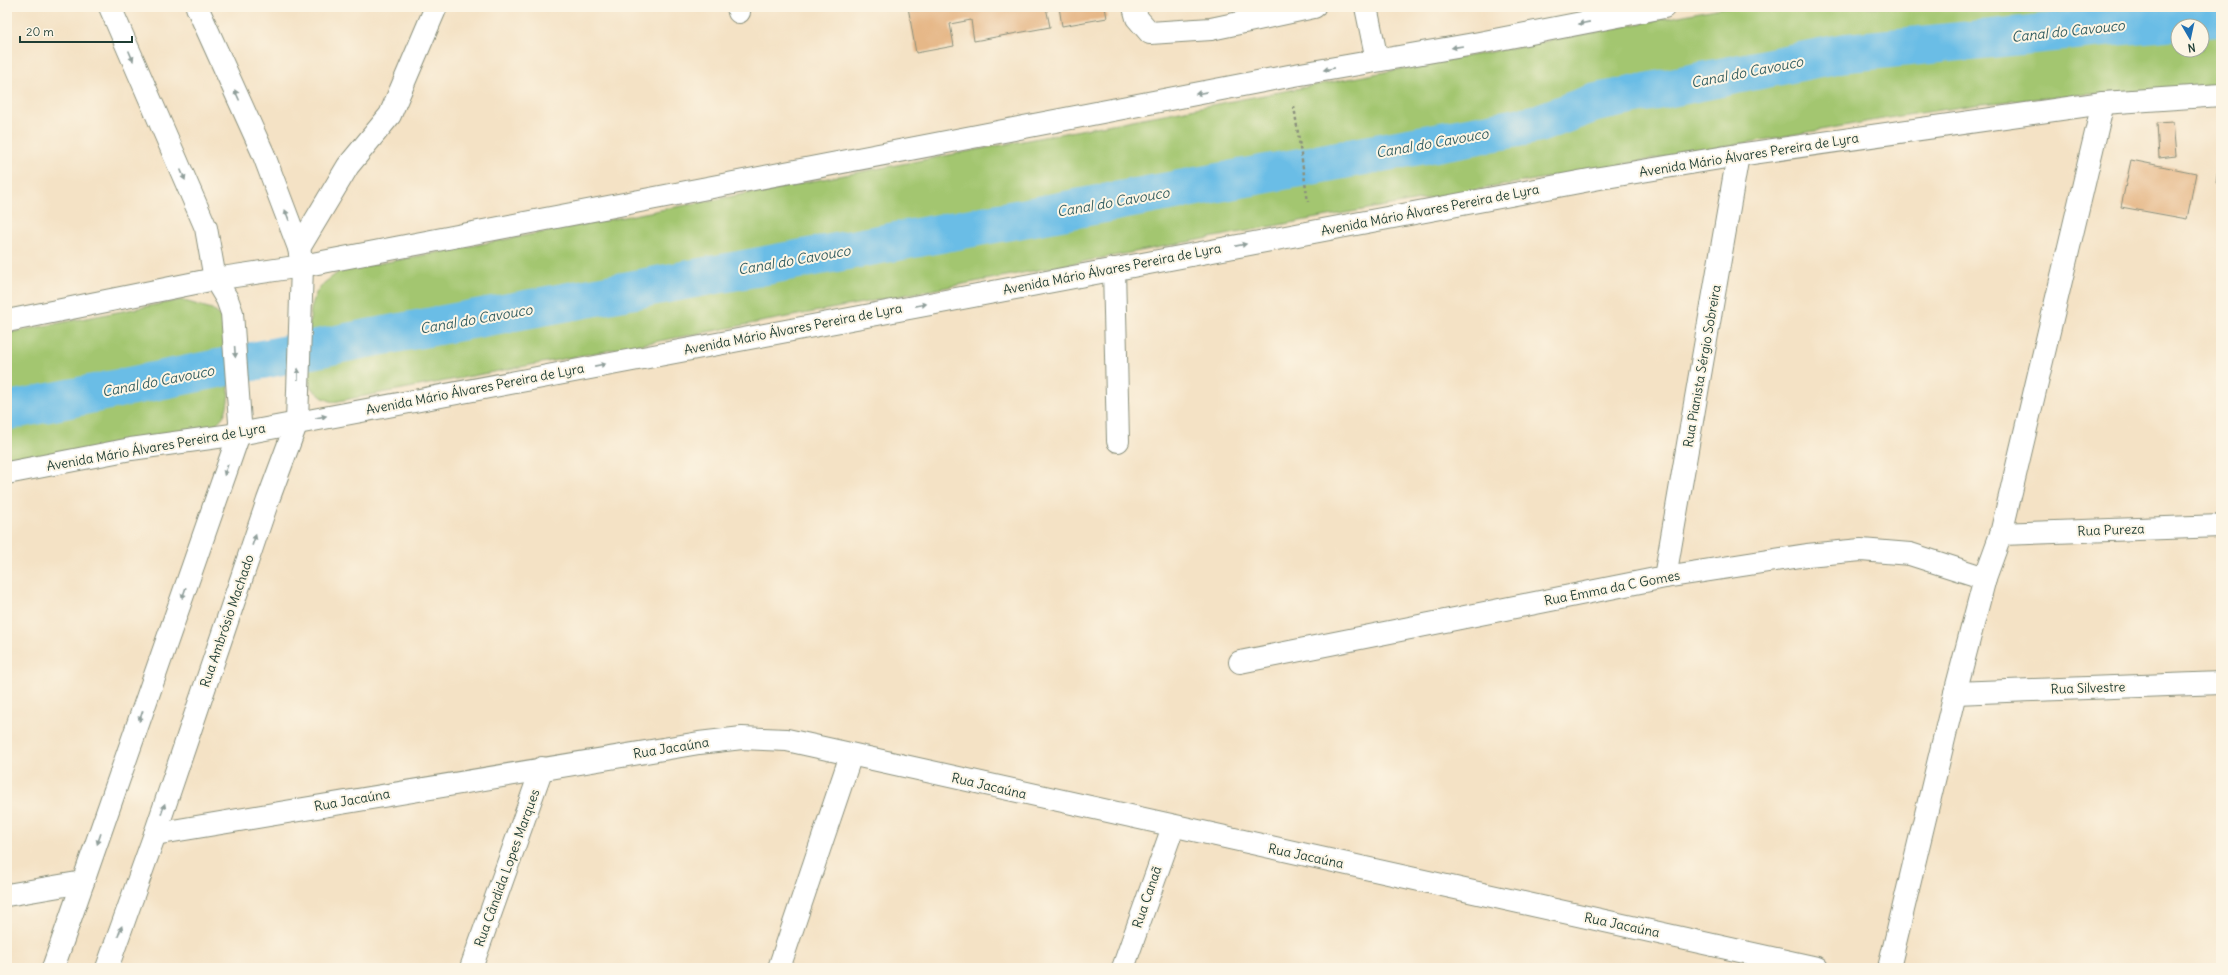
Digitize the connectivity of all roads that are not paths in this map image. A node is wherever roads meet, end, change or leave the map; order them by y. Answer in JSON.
{"nodes":[{"id":1,"x":110,"y":7,"type":"edge"},
{"id":2,"x":197,"y":7,"type":"edge"},
{"id":3,"x":436,"y":7,"type":"edge"},
{"id":4,"x":1134,"y":7,"type":"edge"},
{"id":5,"x":1314,"y":7,"type":"edge"},
{"id":6,"x":1366,"y":7,"type":"edge"},
{"id":7,"x":1664,"y":7,"type":"edge"},
{"id":8,"x":1377,"y":60,"type":"junction"},
{"id":9,"x":2221,"y":95,"type":"edge"},
{"id":10,"x":2102,"y":104,"type":"junction"},
{"id":11,"x":1738,"y":155,"type":"junction"},
{"id":12,"x":301,"y":257,"type":"junction"},
{"id":13,"x":1114,"y":269,"type":"junction"},
{"id":14,"x":215,"y":280,"type":"junction"},
{"id":15,"x":7,"y":321,"type":"edge"},
{"id":16,"x":297,"y":418,"type":"junction"},
{"id":17,"x":240,"y":428,"type":"junction"},
{"id":18,"x":1118,"y":441,"type":"dead end"},
{"id":19,"x":7,"y":473,"type":"edge"},
{"id":20,"x":2221,"y":526,"type":"edge"},
{"id":21,"x":2001,"y":534,"type":"junction"},
{"id":22,"x":1665,"y":577,"type":"junction"},
{"id":23,"x":1985,"y":578,"type":"junction"},
{"id":24,"x":1240,"y":662,"type":"dead end"},
{"id":25,"x":2221,"y":683,"type":"edge"},
{"id":26,"x":1955,"y":693,"type":"junction"},
{"id":27,"x":851,"y":755,"type":"junction"},
{"id":28,"x":542,"y":768,"type":"junction"},
{"id":29,"x":1173,"y":827,"type":"junction"},
{"id":30,"x":155,"y":834,"type":"junction"},
{"id":31,"x":84,"y":882,"type":"junction"},
{"id":32,"x":7,"y":895,"type":"edge"},
{"id":33,"x":53,"y":968,"type":"edge"},
{"id":34,"x":107,"y":968,"type":"edge"},
{"id":35,"x":471,"y":968,"type":"edge"},
{"id":36,"x":779,"y":968,"type":"edge"},
{"id":37,"x":1122,"y":968,"type":"edge"},
{"id":38,"x":1817,"y":968,"type":"edge"},
{"id":39,"x":1889,"y":968,"type":"edge"}],
"edges":[{"from":1,"to":14,"type":"street","one_way":true},
{"from":12,"to":2,"type":"street","one_way":true},
{"from":3,"to":12,"type":"street","name":"Rua Ambrósio Machado"},
{"from":4,"to":5,"type":"street"},
{"from":6,"to":8,"type":"street"},
{"from":7,"to":8,"type":"street","one_way":true},
{"from":8,"to":12,"type":"street","one_way":true},
{"from":9,"to":10,"type":"street","name":"Avenida Mário Álvares Pereira de Lyra"},
{"from":10,"to":11,"type":"street","name":"Avenida Mário Álvares Pereira de Lyra"},
{"from":10,"to":21,"type":"street"},
{"from":13,"to":11,"type":"street","name":"Avenida Mário Álvares Pereira de Lyra","one_way":true},
{"from":11,"to":22,"type":"street","name":"Rua Pianista Sérgio Sobreira"},
{"from":12,"to":14,"type":"street"},
{"from":16,"to":12,"type":"street","name":"Rua Ambrósio Machado","one_way":true},
{"from":16,"to":13,"type":"street","name":"Avenida Mário Álvares Pereira de Lyra","one_way":true},
{"from":13,"to":18,"type":"street"},
{"from":14,"to":15,"type":"street"},
{"from":14,"to":17,"type":"street","one_way":true},
{"from":16,"to":17,"type":"street","name":"Avenida Mário Álvares Pereira de Lyra"},
{"from":30,"to":16,"type":"street","name":"Rua Ambrósio Machado","one_way":true},
{"from":17,"to":19,"type":"street","name":"Avenida Mário Álvares Pereira de Lyra"},
{"from":17,"to":31,"type":"street","one_way":true},
{"from":20,"to":21,"type":"street","name":"Rua Pureza"},
{"from":21,"to":23,"type":"street"},
{"from":22,"to":23,"type":"street","name":"Rua Emma da C Gomes"},
{"from":22,"to":24,"type":"street","name":"Rua Emma da C Gomes"},
{"from":23,"to":26,"type":"street"},
{"from":25,"to":26,"type":"street","name":"Rua Silvestre"},
{"from":26,"to":39,"type":"street"},
{"from":27,"to":28,"type":"street","name":"Rua Jacaúna"},
{"from":27,"to":29,"type":"street","name":"Rua Jacaúna"},
{"from":27,"to":36,"type":"street"},
{"from":28,"to":30,"type":"street","name":"Rua Jacaúna"},
{"from":28,"to":35,"type":"street","name":"Rua Cândida Lopes Marques"},
{"from":29,"to":37,"type":"street","name":"Rua Canaã"},
{"from":29,"to":38,"type":"street","name":"Rua Jacaúna"},
{"from":34,"to":30,"type":"street","name":"Rua Ambrósio Machado","one_way":true},
{"from":31,"to":32,"type":"street"},
{"from":31,"to":33,"type":"street"}]}
